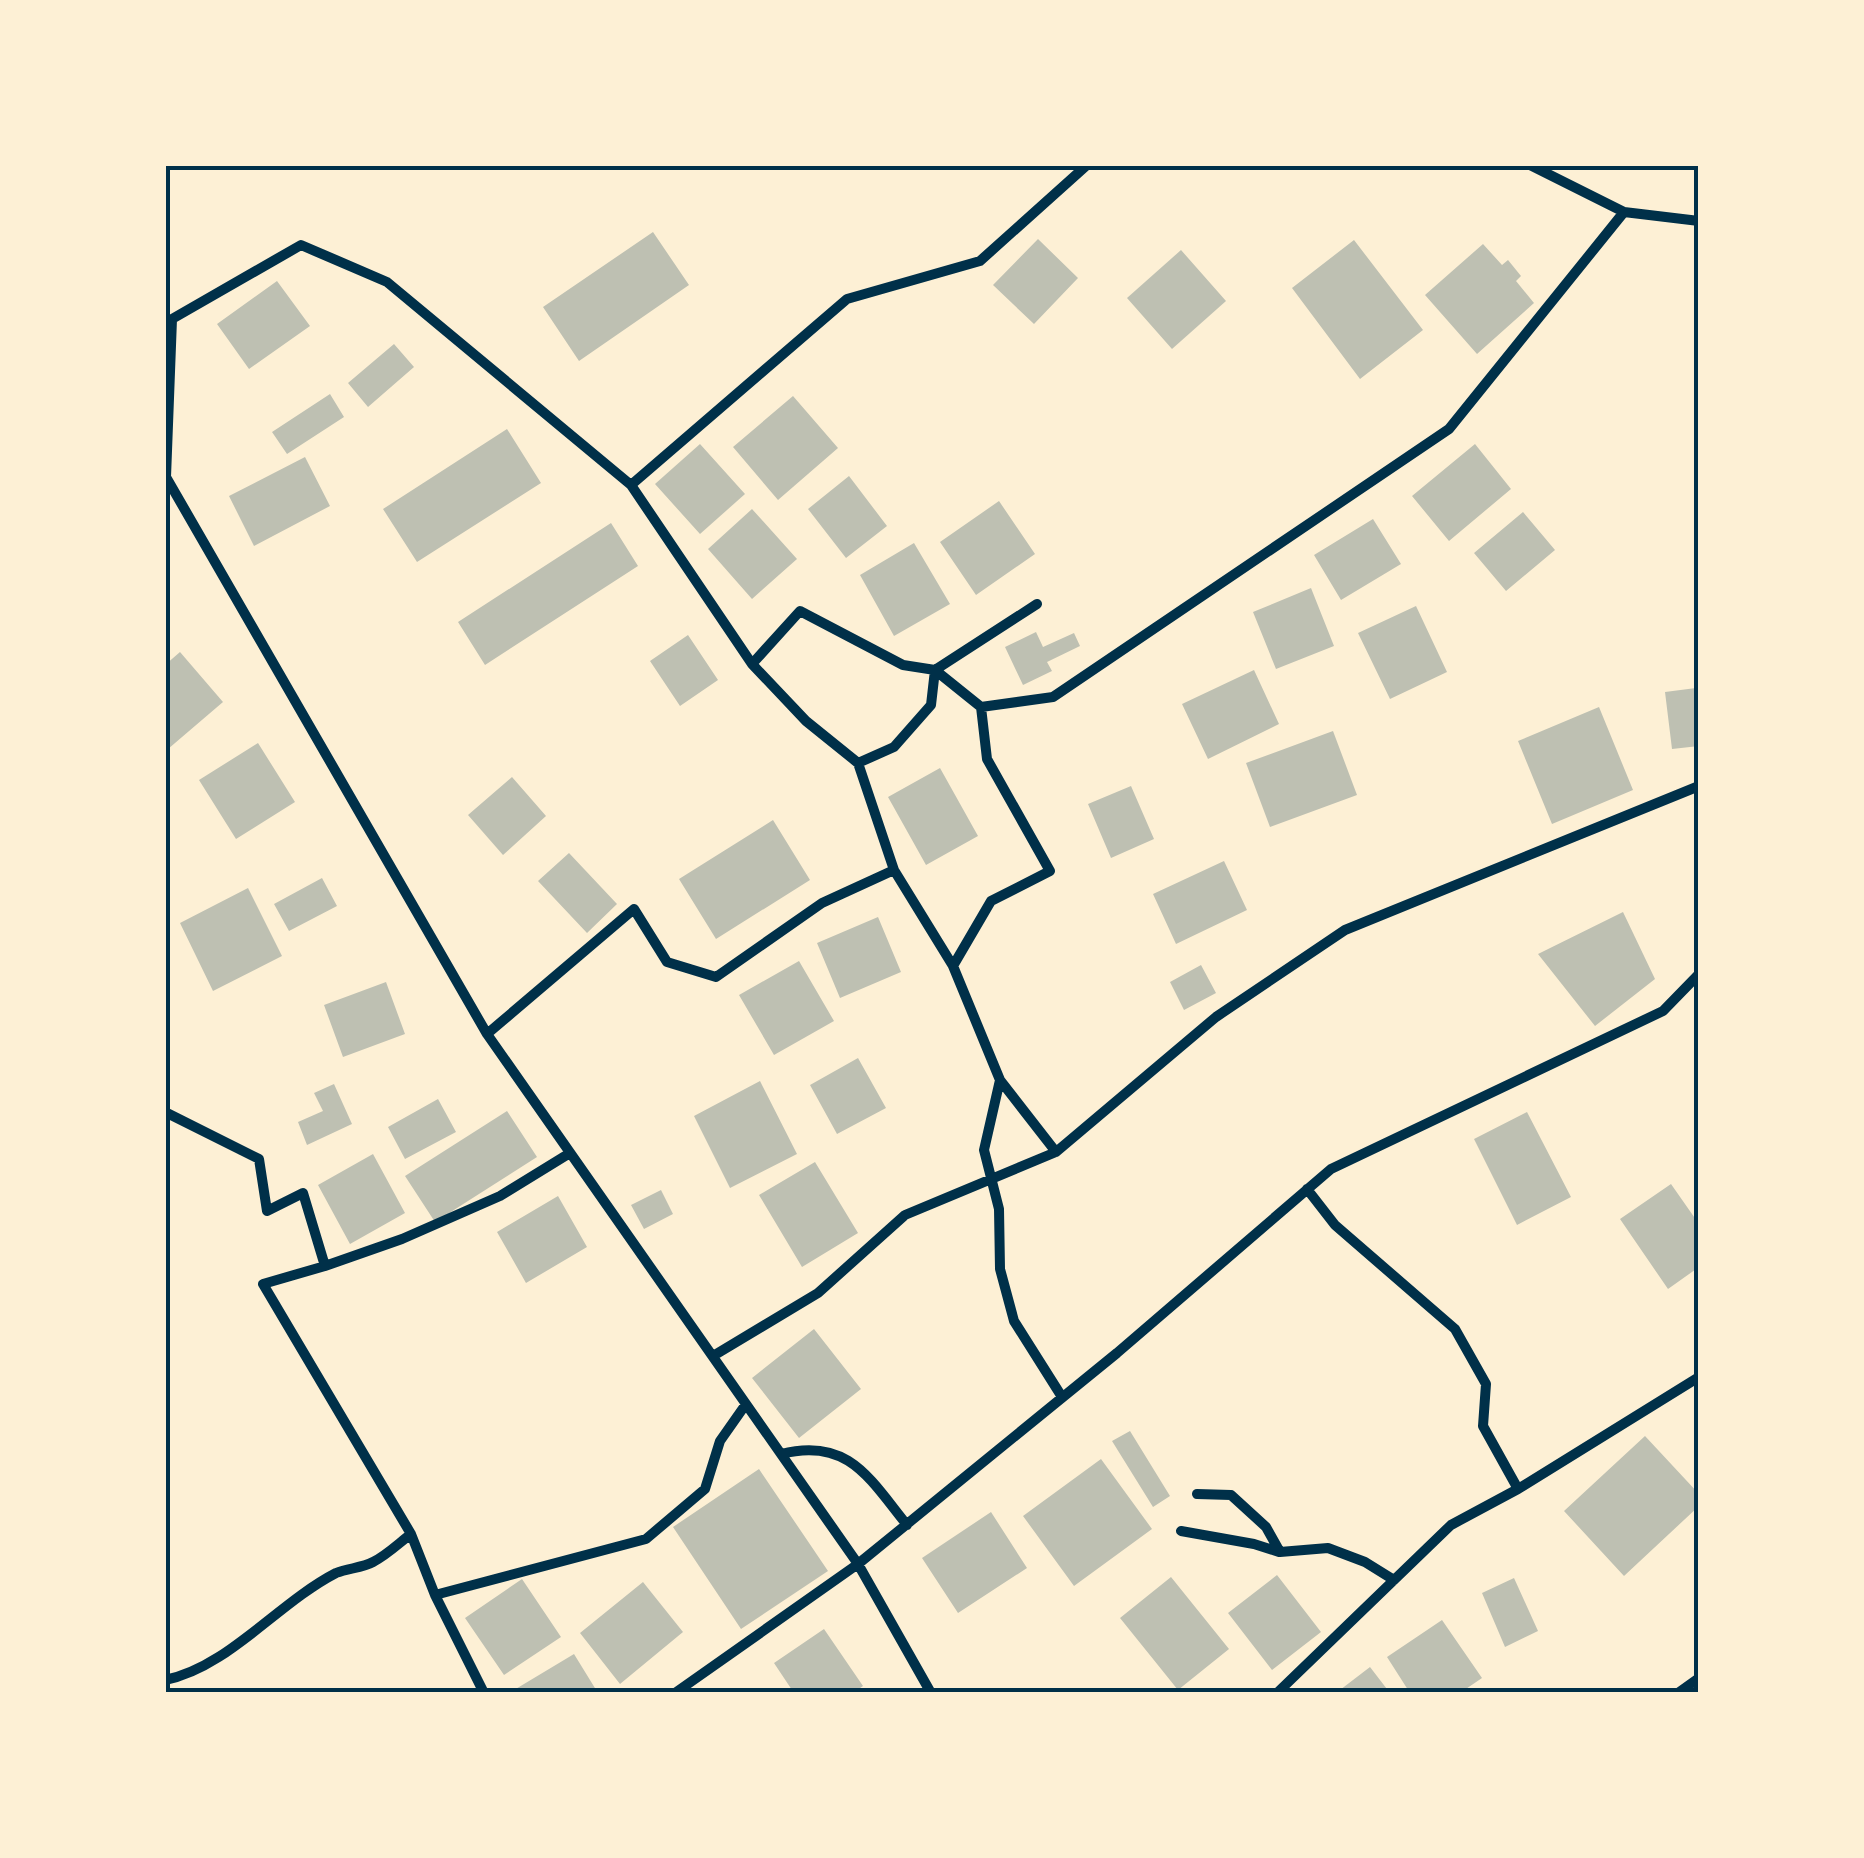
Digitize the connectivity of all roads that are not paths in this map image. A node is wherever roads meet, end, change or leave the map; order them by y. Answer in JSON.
{"nodes":[{"id":1,"x":1087,"y":165,"type":"edge"},
{"id":2,"x":1530,"y":165,"type":"edge"},
{"id":3,"x":1624,"y":212,"type":"junction"},
{"id":4,"x":1699,"y":221,"type":"edge"},
{"id":5,"x":166,"y":477,"type":"edge"},
{"id":6,"x":631,"y":485,"type":"junction"},
{"id":7,"x":1037,"y":604,"type":"dead end"},
{"id":8,"x":752,"y":664,"type":"junction"},
{"id":9,"x":936,"y":670,"type":"junction"},
{"id":10,"x":981,"y":707,"type":"junction"},
{"id":11,"x":858,"y":763,"type":"junction"},
{"id":12,"x":1699,"y":786,"type":"edge"},
{"id":13,"x":894,"y":870,"type":"junction"},
{"id":14,"x":954,"y":966,"type":"junction"},
{"id":15,"x":1699,"y":974,"type":"edge"},
{"id":16,"x":487,"y":1034,"type":"junction"},
{"id":17,"x":1000,"y":1080,"type":"junction"},
{"id":18,"x":165,"y":1112,"type":"edge"},
{"id":19,"x":1056,"y":1152,"type":"junction"},
{"id":20,"x":570,"y":1153,"type":"junction"},
{"id":21,"x":994,"y":1179,"type":"junction"},
{"id":22,"x":1308,"y":1189,"type":"junction"},
{"id":23,"x":325,"y":1266,"type":"junction"},
{"id":24,"x":714,"y":1356,"type":"junction"},
{"id":25,"x":1699,"y":1377,"type":"edge"},
{"id":26,"x":1062,"y":1397,"type":"junction"},
{"id":27,"x":746,"y":1404,"type":"junction"},
{"id":28,"x":781,"y":1454,"type":"junction"},
{"id":29,"x":1518,"y":1489,"type":"junction"},
{"id":30,"x":1197,"y":1494,"type":"dead end"},
{"id":31,"x":906,"y":1524,"type":"junction"},
{"id":32,"x":1181,"y":1531,"type":"dead end"},
{"id":33,"x":411,"y":1534,"type":"junction"},
{"id":34,"x":1280,"y":1552,"type":"junction"},
{"id":35,"x":858,"y":1564,"type":"junction"},
{"id":36,"x":1394,"y":1580,"type":"junction"},
{"id":37,"x":435,"y":1595,"type":"junction"},
{"id":38,"x":1699,"y":1678,"type":"edge"},
{"id":39,"x":165,"y":1680,"type":"edge"},
{"id":40,"x":484,"y":1693,"type":"edge"},
{"id":41,"x":675,"y":1693,"type":"edge"},
{"id":42,"x":932,"y":1693,"type":"edge"},
{"id":43,"x":1277,"y":1693,"type":"edge"},
{"id":44,"x":1678,"y":1693,"type":"edge"}],
"edges":[{"from":1,"to":6,"type":"street"},
{"from":2,"to":3,"type":"street"},
{"from":3,"to":4,"type":"street"},
{"from":3,"to":10,"type":"street"},
{"from":5,"to":6,"type":"street"},
{"from":5,"to":16,"type":"street"},
{"from":6,"to":8,"type":"street"},
{"from":7,"to":9,"type":"street"},
{"from":8,"to":9,"type":"street"},
{"from":8,"to":11,"type":"street"},
{"from":9,"to":10,"type":"street"},
{"from":9,"to":11,"type":"street"},
{"from":10,"to":14,"type":"street"},
{"from":11,"to":13,"type":"street"},
{"from":12,"to":19,"type":"street"},
{"from":13,"to":14,"type":"street"},
{"from":13,"to":16,"type":"street"},
{"from":14,"to":17,"type":"street"},
{"from":15,"to":22,"type":"street"},
{"from":16,"to":20,"type":"street"},
{"from":17,"to":19,"type":"street"},
{"from":17,"to":21,"type":"street"},
{"from":18,"to":23,"type":"street"},
{"from":19,"to":21,"type":"street"},
{"from":20,"to":23,"type":"street"},
{"from":20,"to":24,"type":"street"},
{"from":21,"to":24,"type":"street"},
{"from":21,"to":26,"type":"street"},
{"from":22,"to":26,"type":"street"},
{"from":22,"to":29,"type":"street"},
{"from":23,"to":33,"type":"street"},
{"from":24,"to":27,"type":"street"},
{"from":25,"to":29,"type":"street"},
{"from":26,"to":31,"type":"street"},
{"from":27,"to":28,"type":"street"},
{"from":27,"to":37,"type":"street"},
{"from":28,"to":31,"type":"street"},
{"from":28,"to":35,"type":"street"},
{"from":29,"to":36,"type":"street"},
{"from":30,"to":34,"type":"street"},
{"from":31,"to":35,"type":"street"},
{"from":32,"to":34,"type":"street"},
{"from":33,"to":37,"type":"street"},
{"from":33,"to":39,"type":"street"},
{"from":34,"to":36,"type":"street"},
{"from":35,"to":41,"type":"street"},
{"from":35,"to":42,"type":"street"},
{"from":36,"to":43,"type":"street"},
{"from":37,"to":40,"type":"street"},
{"from":38,"to":44,"type":"street"}]}
